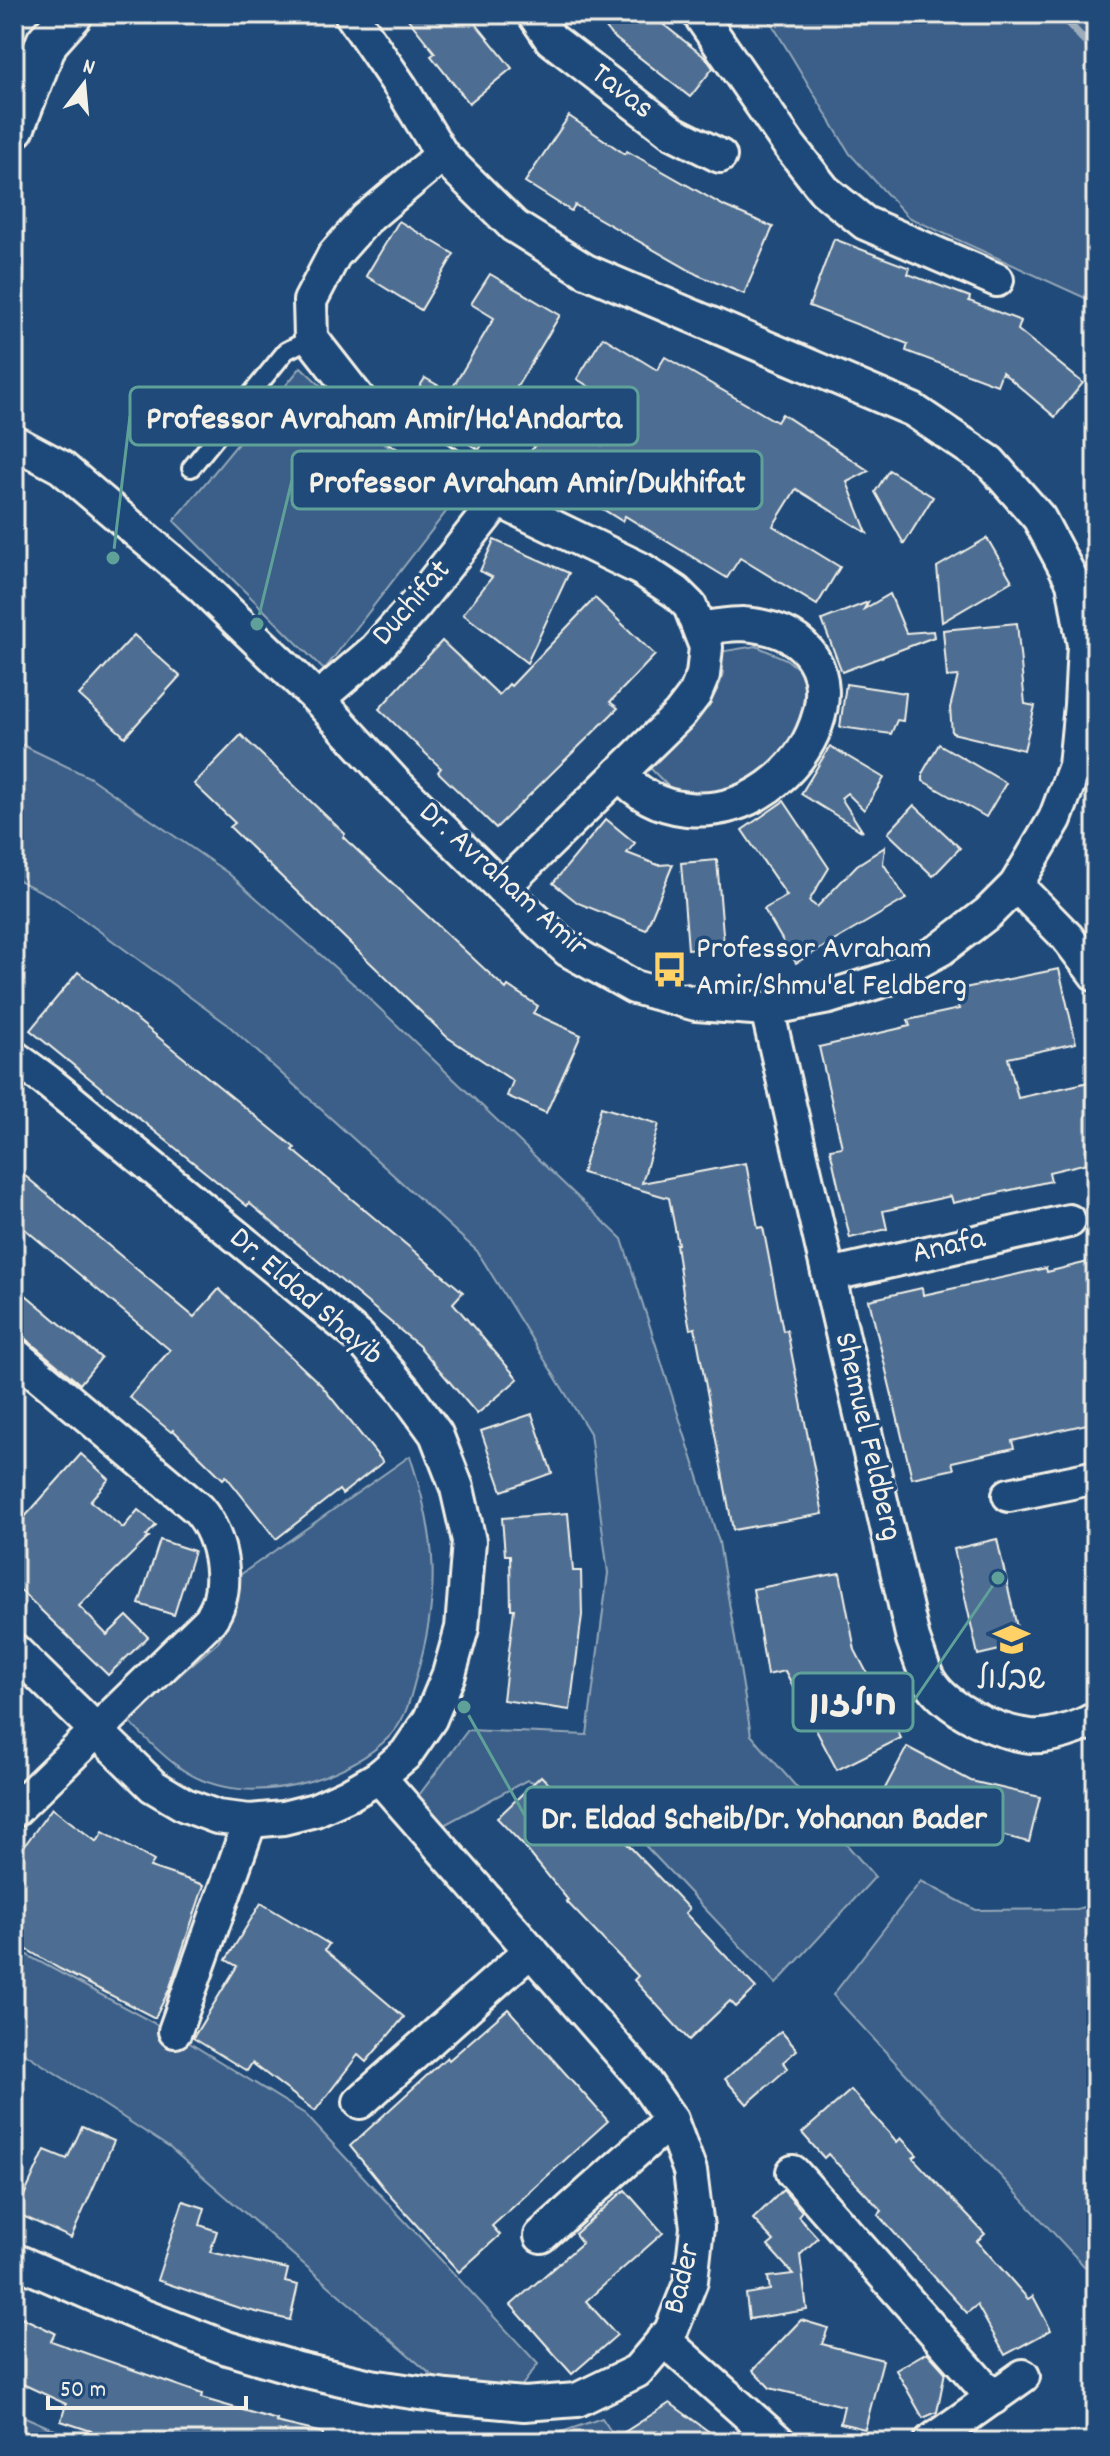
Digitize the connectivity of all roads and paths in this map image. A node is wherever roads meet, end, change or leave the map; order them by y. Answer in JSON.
{"nodes":[{"id":1,"x":351,"y":14,"type":"edge"},
{"id":2,"x":534,"y":14,"type":"edge"},
{"id":3,"x":699,"y":14,"type":"edge"},
{"id":4,"x":54,"y":23,"type":"edge"},
{"id":5,"x":14,"y":127,"type":"edge"},
{"id":6,"x":442,"y":155,"type":"junction"},
{"id":7,"x":720,"y":156,"type":"dead end"},
{"id":8,"x":997,"y":280,"type":"dead end"},
{"id":9,"x":311,"y":338,"type":"junction"},
{"id":10,"x":14,"y":442,"type":"edge"},
{"id":11,"x":191,"y":468,"type":"dead end"},
{"id":12,"x":498,"y":500,"type":"junction"},
{"id":13,"x":700,"y":628,"type":"junction"},
{"id":14,"x":318,"y":699,"type":"junction"},
{"id":15,"x":619,"y":773,"type":"junction"},
{"id":16,"x":1016,"y":885,"type":"junction"},
{"id":17,"x":502,"y":888,"type":"junction"},
{"id":18,"x":1096,"y":975,"type":"edge"},
{"id":19,"x":767,"y":1009,"type":"junction"},
{"id":20,"x":14,"y":1057,"type":"edge"},
{"id":21,"x":1069,"y":1221,"type":"dead end"},
{"id":22,"x":829,"y":1275,"type":"junction"},
{"id":23,"x":14,"y":1354,"type":"edge"},
{"id":24,"x":1096,"y":1477,"type":"edge"},
{"id":25,"x":1009,"y":1495,"type":"dead end"},
{"id":26,"x":14,"y":1650,"type":"edge"},
{"id":27,"x":1096,"y":1718,"type":"edge"},
{"id":28,"x":95,"y":1731,"type":"junction"},
{"id":29,"x":379,"y":1777,"type":"junction"},
{"id":30,"x":14,"y":1811,"type":"edge"},
{"id":31,"x":250,"y":1821,"type":"junction"},
{"id":32,"x":531,"y":1950,"type":"junction"},
{"id":33,"x":175,"y":2031,"type":"dead end"},
{"id":34,"x":360,"y":2102,"type":"dead end"},
{"id":35,"x":671,"y":2120,"type":"junction"},
{"id":36,"x":793,"y":2172,"type":"dead end"},
{"id":37,"x":541,"y":2236,"type":"dead end"},
{"id":38,"x":14,"y":2260,"type":"edge"},
{"id":39,"x":663,"y":2339,"type":"junction"},
{"id":40,"x":1023,"y":2376,"type":"dead end"},
{"id":41,"x":993,"y":2398,"type":"junction"},
{"id":42,"x":779,"y":2442,"type":"edge"},
{"id":43,"x":930,"y":2442,"type":"edge"}],
"edges":[{"from":1,"to":6,"type":"street","name":"Dr. Avraham Amir"},
{"from":2,"to":7,"type":"street","name":"Tavas"},
{"from":3,"to":8,"type":"street"},
{"from":4,"to":5,"type":"street"},
{"from":6,"to":9,"type":"street"},
{"from":6,"to":16,"type":"street","name":"Dr. Avraham Amir"},
{"from":9,"to":11,"type":"lane"},
{"from":9,"to":12,"type":"street"},
{"from":10,"to":14,"type":"street","name":"Dr. Avraham Amir"},
{"from":12,"to":13,"type":"street"},
{"from":12,"to":14,"type":"street","name":"Duchifat"},
{"from":13,"to":15,"type":"street"},
{"from":13,"to":15,"type":"street"},
{"from":14,"to":17,"type":"street","name":"Dr. Avraham Amir"},
{"from":15,"to":17,"type":"street"},
{"from":16,"to":18,"type":"street"},
{"from":16,"to":19,"type":"street","name":"Dr. Avraham Amir"},
{"from":17,"to":19,"type":"street","name":"Dr. Avraham Amir"},
{"from":19,"to":22,"type":"street","name":"Shemuel Feldberg"},
{"from":20,"to":29,"type":"street","name":"Dr. Eldad Shayib"},
{"from":21,"to":22,"type":"street","name":"Anafa"},
{"from":22,"to":27,"type":"street","name":"Shemuel Feldberg"},
{"from":23,"to":28,"type":"street"},
{"from":24,"to":25,"type":"street"},
{"from":26,"to":28,"type":"street","name":"Dr. Eldad Shayib"},
{"from":28,"to":30,"type":"street"},
{"from":28,"to":31,"type":"street","name":"Dr. Eldad Shayib"},
{"from":29,"to":31,"type":"street","name":"Dr. Eldad Shayib"},
{"from":29,"to":32,"type":"street","name":"Bader"},
{"from":31,"to":33,"type":"street"},
{"from":32,"to":34,"type":"street"},
{"from":32,"to":35,"type":"street","name":"Bader"},
{"from":35,"to":37,"type":"street"},
{"from":35,"to":39,"type":"street","name":"Bader"},
{"from":36,"to":41,"type":"street"},
{"from":38,"to":39,"type":"street","name":"Bader"},
{"from":39,"to":42,"type":"street"},
{"from":40,"to":41,"type":"street"},
{"from":41,"to":43,"type":"street"}]}
